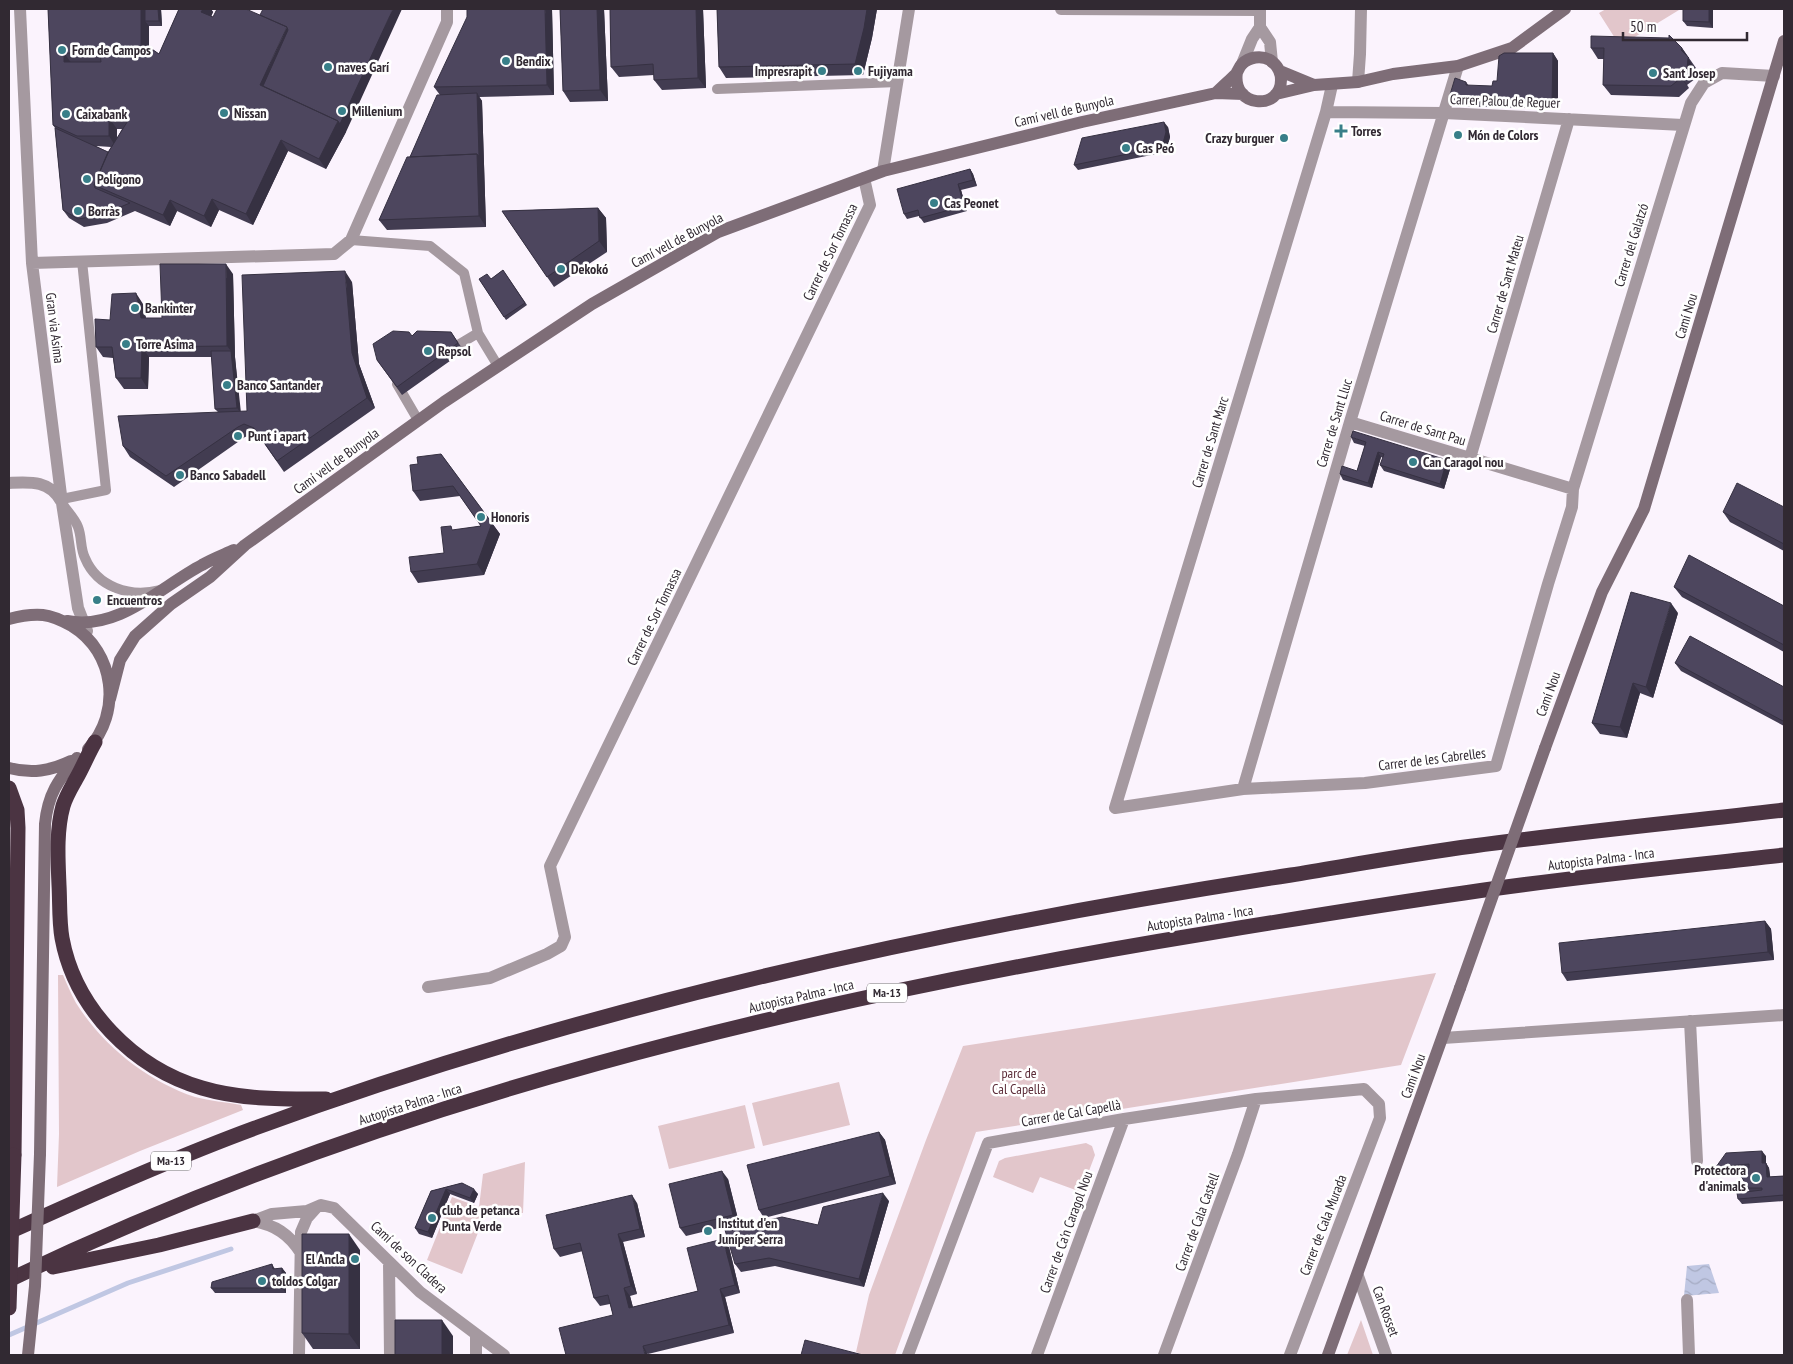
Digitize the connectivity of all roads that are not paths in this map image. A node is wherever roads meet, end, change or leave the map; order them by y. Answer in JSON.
{"nodes":[{"id":1,"x":20,"y":9,"type":"edge"},
{"id":2,"x":447,"y":9,"type":"edge"},
{"id":3,"x":909,"y":9,"type":"edge"},
{"id":4,"x":1061,"y":9,"type":"edge"},
{"id":5,"x":1260,"y":9,"type":"edge"},
{"id":6,"x":1361,"y":9,"type":"edge"},
{"id":7,"x":1565,"y":9,"type":"edge"},
{"id":8,"x":1260,"y":27,"type":"junction"},
{"id":9,"x":1784,"y":41,"type":"edge"},
{"id":10,"x":1276,"y":66,"type":"junction"},
{"id":11,"x":1458,"y":66,"type":"junction"},
{"id":12,"x":1240,"y":68,"type":"junction"},
{"id":13,"x":1774,"y":76,"type":"junction"},
{"id":14,"x":898,"y":82,"type":"junction"},
{"id":15,"x":1358,"y":82,"type":"junction"},
{"id":16,"x":1332,"y":84,"type":"junction"},
{"id":17,"x":1314,"y":85,"type":"junction"},
{"id":18,"x":717,"y":89,"type":"dead end"},
{"id":19,"x":1216,"y":93,"type":"junction"},
{"id":20,"x":1243,"y":94,"type":"junction"},
{"id":21,"x":1276,"y":94,"type":"junction"},
{"id":22,"x":1326,"y":112,"type":"junction"},
{"id":23,"x":1444,"y":113,"type":"junction"},
{"id":24,"x":1570,"y":119,"type":"junction"},
{"id":25,"x":1683,"y":125,"type":"junction"},
{"id":26,"x":883,"y":171,"type":"junction"},
{"id":27,"x":864,"y":178,"type":"junction"},
{"id":28,"x":350,"y":240,"type":"junction"},
{"id":29,"x":82,"y":261,"type":"junction"},
{"id":30,"x":32,"y":263,"type":"junction"},
{"id":31,"x":478,"y":333,"type":"junction"},
{"id":32,"x":437,"y":358,"type":"edge"},
{"id":33,"x":498,"y":366,"type":"junction"},
{"id":34,"x":405,"y":378,"type":"edge"},
{"id":35,"x":418,"y":420,"type":"junction"},
{"id":36,"x":1350,"y":422,"type":"junction"},
{"id":37,"x":1470,"y":458,"type":"junction"},
{"id":38,"x":9,"y":483,"type":"edge"},
{"id":39,"x":1573,"y":489,"type":"junction"},
{"id":40,"x":62,"y":501,"type":"junction"},
{"id":41,"x":245,"y":545,"type":"junction"},
{"id":42,"x":166,"y":589,"type":"junction"},
{"id":43,"x":9,"y":619,"type":"edge"},
{"id":44,"x":58,"y":619,"type":"junction"},
{"id":45,"x":83,"y":623,"type":"junction"},
{"id":46,"x":94,"y":645,"type":"junction"},
{"id":47,"x":110,"y":699,"type":"junction"},
{"id":48,"x":95,"y":742,"type":"junction"},
{"id":49,"x":77,"y":758,"type":"junction"},
{"id":50,"x":9,"y":768,"type":"edge"},
{"id":51,"x":9,"y":788,"type":"edge"},
{"id":52,"x":1243,"y":789,"type":"junction"},
{"id":53,"x":1115,"y":808,"type":"joint"},
{"id":54,"x":1784,"y":810,"type":"edge"},
{"id":55,"x":1784,"y":855,"type":"edge"},
{"id":56,"x":16,"y":950,"type":"junction"},
{"id":57,"x":9,"y":979,"type":"edge"},
{"id":58,"x":428,"y":987,"type":"dead end"},
{"id":59,"x":1784,"y":1015,"type":"edge"},
{"id":60,"x":1690,"y":1021,"type":"junction"},
{"id":61,"x":1443,"y":1038,"type":"junction"},
{"id":62,"x":337,"y":1099,"type":"junction"},
{"id":63,"x":1256,"y":1099,"type":"junction"},
{"id":64,"x":1379,"y":1104,"type":"joint"},
{"id":65,"x":1124,"y":1119,"type":"junction"},
{"id":66,"x":1696,"y":1161,"type":"dead end"},
{"id":67,"x":316,"y":1208,"type":"junction"},
{"id":68,"x":254,"y":1221,"type":"junction"},
{"id":69,"x":9,"y":1232,"type":"edge"},
{"id":70,"x":301,"y":1253,"type":"junction"},
{"id":71,"x":389,"y":1262,"type":"junction"},
{"id":72,"x":25,"y":1272,"type":"junction"},
{"id":73,"x":1358,"y":1276,"type":"junction"},
{"id":74,"x":9,"y":1280,"type":"edge"},
{"id":75,"x":1687,"y":1300,"type":"dead end"},
{"id":76,"x":9,"y":1308,"type":"edge"},
{"id":77,"x":476,"y":1334,"type":"junction"},
{"id":78,"x":28,"y":1355,"type":"edge"},
{"id":79,"x":300,"y":1355,"type":"edge"},
{"id":80,"x":390,"y":1355,"type":"edge"},
{"id":81,"x":476,"y":1355,"type":"edge"},
{"id":82,"x":504,"y":1355,"type":"edge"},
{"id":83,"x":908,"y":1355,"type":"edge"},
{"id":84,"x":1037,"y":1355,"type":"edge"},
{"id":85,"x":1164,"y":1355,"type":"edge"},
{"id":86,"x":1290,"y":1355,"type":"edge"},
{"id":87,"x":1328,"y":1355,"type":"edge"},
{"id":88,"x":1386,"y":1355,"type":"edge"},
{"id":89,"x":1689,"y":1355,"type":"edge"}],
"edges":[{"from":1,"to":30,"type":"street","name":"Gran via Asima"},
{"from":2,"to":28,"type":"street"},
{"from":3,"to":14,"type":"street"},
{"from":4,"to":5,"type":"street"},
{"from":5,"to":8,"type":"street"},
{"from":6,"to":15,"type":"street"},
{"from":7,"to":11,"type":"street"},
{"from":8,"to":10,"type":"street"},
{"from":8,"to":12,"type":"street"},
{"from":9,"to":13,"type":"street","name":"Camí Nou"},
{"from":10,"to":12,"type":"street"},
{"from":10,"to":17,"type":"street"},
{"from":10,"to":21,"type":"street"},
{"from":11,"to":15,"type":"street"},
{"from":11,"to":23,"type":"street","name":"Carrer de Sant Lluc"},
{"from":12,"to":19,"type":"street"},
{"from":12,"to":20,"type":"street"},
{"from":13,"to":25,"type":"street","name":"Carrer del Galatzó"},
{"from":13,"to":61,"type":"street","name":"Camí Nou","bridge":true},
{"from":14,"to":18,"type":"lane"},
{"from":14,"to":26,"type":"street"},
{"from":15,"to":16,"type":"street"},
{"from":16,"to":17,"type":"street"},
{"from":16,"to":22,"type":"street","name":"Carrer de Sant Marc"},
{"from":17,"to":21,"type":"street"},
{"from":19,"to":20,"type":"street","name":"Camí vell de Bunyola"},
{"from":19,"to":26,"type":"street","name":"Camí vell de Bunyola"},
{"from":20,"to":21,"type":"street"},
{"from":22,"to":23,"type":"street","name":"Carrer Palou de Reguer"},
{"from":22,"to":53,"type":"street","name":"Carrer de Sant Marc"},
{"from":23,"to":24,"type":"street","name":"Carrer Palou de Reguer"},
{"from":23,"to":36,"type":"street","name":"Carrer de Sant Lluc"},
{"from":24,"to":25,"type":"street","name":"Carrer Palou de Reguer"},
{"from":24,"to":37,"type":"street","name":"Carrer de Sant Mateu"},
{"from":25,"to":39,"type":"street","name":"Carrer del Galatzó"},
{"from":26,"to":27,"type":"street","name":"Camí vell de Bunyola"},
{"from":27,"to":33,"type":"street","name":"Camí vell de Bunyola"},
{"from":27,"to":58,"type":"street","name":"Carrer de Sor Tomassa"},
{"from":28,"to":29,"type":"street"},
{"from":28,"to":31,"type":"lane"},
{"from":29,"to":30,"type":"street"},
{"from":29,"to":40,"type":"lane"},
{"from":30,"to":40,"type":"street","name":"Gran via Asima"},
{"from":31,"to":32,"type":"lane"},
{"from":31,"to":33,"type":"lane"},
{"from":33,"to":35,"type":"street","name":"Camí vell de Bunyola"},
{"from":34,"to":35,"type":"lane"},
{"from":35,"to":41,"type":"street","name":"Camí vell de Bunyola"},
{"from":36,"to":37,"type":"street","name":"Carrer de Sant Pau"},
{"from":36,"to":52,"type":"street","name":"Carrer de Sant Lluc"},
{"from":37,"to":39,"type":"street","name":"Carrer de Sant Pau"},
{"from":38,"to":40,"type":"street"},
{"from":39,"to":52,"type":"street","name":"Carrer de les Cabrelles"},
{"from":40,"to":42,"type":"lane"},
{"from":40,"to":45,"type":"street","name":"Gran via Asima"},
{"from":41,"to":42,"type":"street"},
{"from":41,"to":47,"type":"street"},
{"from":42,"to":45,"type":"street"},
{"from":43,"to":44,"type":"street"},
{"from":44,"to":45,"type":"street"},
{"from":44,"to":46,"type":"street"},
{"from":45,"to":46,"type":"street","name":"Gran via Asima"},
{"from":46,"to":47,"type":"street"},
{"from":47,"to":48,"type":"street"},
{"from":48,"to":49,"type":"street"},
{"from":48,"to":62,"type":"highway"},
{"from":49,"to":50,"type":"street"},
{"from":49,"to":78,"type":"street","bridge":true},
{"from":51,"to":56,"type":"highway"},
{"from":52,"to":53,"type":"street","name":"Carrer de les Cabrelles"},
{"from":54,"to":62,"type":"highway","name":"Autopista Palma - Inca","number":"Ma-13"},
{"from":55,"to":72,"type":"highway","name":"Autopista Palma - Inca","number":"Ma-13"},
{"from":56,"to":57,"type":"highway"},
{"from":56,"to":76,"type":"highway","bridge":true},
{"from":59,"to":60,"type":"street"},
{"from":60,"to":61,"type":"street"},
{"from":60,"to":66,"type":"street"},
{"from":61,"to":73,"type":"street","name":"Camí Nou"},
{"from":62,"to":69,"type":"highway","name":"Autopista Palma - Inca","number":"Ma-13"},
{"from":63,"to":64,"type":"street","name":"Carrer de Cal Capellà"},
{"from":63,"to":65,"type":"street","name":"Carrer de Cal Capellà"},
{"from":63,"to":85,"type":"street","name":"Carrer de Cala Castell"},
{"from":64,"to":86,"type":"street","name":"Carrer de Cala Murada"},
{"from":65,"to":83,"type":"street","name":"Carrer de Cal Capellà"},
{"from":65,"to":84,"type":"street","name":"Carrer de Ca'n Caragol Nou"},
{"from":67,"to":68,"type":"street","name":"Camí de son Cladera"},
{"from":67,"to":70,"type":"street"},
{"from":67,"to":71,"type":"street","name":"Camí de son Cladera"},
{"from":68,"to":70,"type":"street"},
{"from":68,"to":72,"type":"highway"},
{"from":70,"to":79,"type":"street"},
{"from":71,"to":77,"type":"street","name":"Camí de son Cladera"},
{"from":71,"to":80,"type":"street"},
{"from":72,"to":74,"type":"highway","name":"Autopista Palma - Inca","number":"Ma-13"},
{"from":73,"to":87,"type":"street","name":"Camí Nou"},
{"from":73,"to":88,"type":"street","name":"Can Rosset"},
{"from":75,"to":89,"type":"street"},
{"from":77,"to":81,"type":"street"},
{"from":77,"to":82,"type":"street","name":"Camí de son Cladera"}]}
